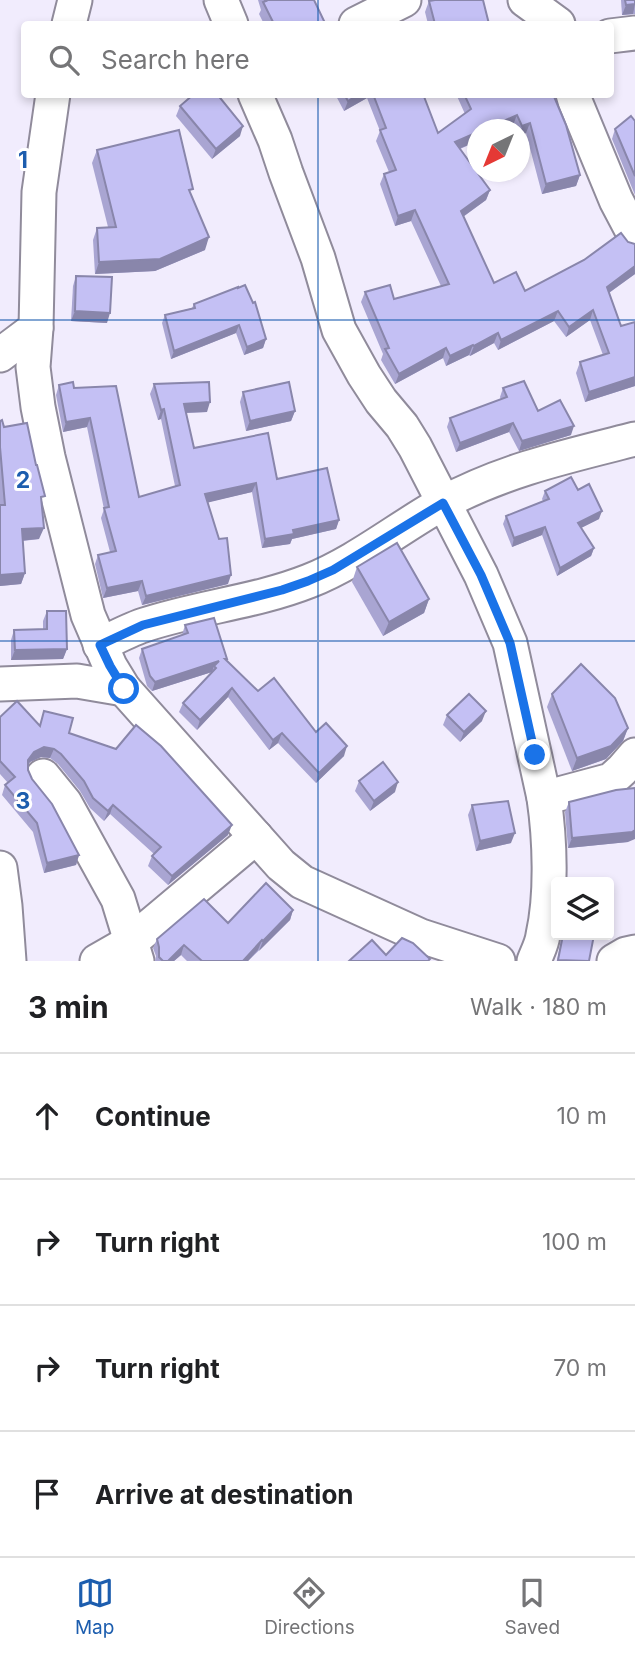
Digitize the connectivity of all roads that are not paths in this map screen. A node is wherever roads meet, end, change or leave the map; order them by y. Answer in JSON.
{"nodes":[{"id":1,"x":75,"y":0,"type":"edge"},
{"id":2,"x":220,"y":0,"type":"edge"},
{"id":3,"x":404,"y":0,"type":"edge"},
{"id":4,"x":525,"y":0,"type":"edge"},
{"id":5,"x":70,"y":21,"type":"edge"},
{"id":6,"x":230,"y":21,"type":"edge"},
{"id":7,"x":362,"y":21,"type":"edge"},
{"id":8,"x":554,"y":21,"type":"edge"},
{"id":9,"x":635,"y":33,"type":"edge"},
{"id":10,"x":614,"y":36,"type":"edge"},
{"id":11,"x":52,"y":98,"type":"edge"},
{"id":12,"x":258,"y":98,"type":"edge"},
{"id":13,"x":574,"y":98,"type":"edge"},
{"id":14,"x":635,"y":236,"type":"edge"},
{"id":15,"x":36,"y":328,"type":"junction"},
{"id":16,"x":0,"y":355,"type":"edge"},
{"id":17,"x":635,"y":439,"type":"edge"},
{"id":18,"x":443,"y":503,"type":"junction"},
{"id":19,"x":100,"y":645,"type":"junction"},
{"id":20,"x":0,"y":684,"type":"edge"},
{"id":21,"x":124,"y":689,"type":"junction"},
{"id":22,"x":635,"y":755,"type":"edge"},
{"id":23,"x":43,"y":776,"type":"dead end"},
{"id":24,"x":544,"y":798,"type":"junction"},
{"id":25,"x":256,"y":837,"type":"junction"},
{"id":26,"x":0,"y":868,"type":"edge"},
{"id":27,"x":135,"y":951,"type":"edge"},
{"id":28,"x":635,"y":952,"type":"edge"},
{"id":29,"x":9,"y":961,"type":"edge"},
{"id":30,"x":97,"y":961,"type":"edge"},
{"id":31,"x":498,"y":961,"type":"edge"},
{"id":32,"x":534,"y":961,"type":"edge"},
{"id":33,"x":614,"y":961,"type":"edge"}],
"edges":[{"from":1,"to":5,"type":"street"},
{"from":2,"to":6,"type":"street"},
{"from":3,"to":7,"type":"street"},
{"from":4,"to":8,"type":"street"},
{"from":9,"to":10,"type":"street"},
{"from":11,"to":15,"type":"street"},
{"from":12,"to":18,"type":"street"},
{"from":13,"to":14,"type":"street"},
{"from":15,"to":16,"type":"street"},
{"from":15,"to":19,"type":"street"},
{"from":17,"to":18,"type":"street"},
{"from":18,"to":19,"type":"street"},
{"from":18,"to":24,"type":"street"},
{"from":19,"to":21,"type":"street"},
{"from":20,"to":21,"type":"street"},
{"from":21,"to":25,"type":"street"},
{"from":22,"to":24,"type":"street"},
{"from":23,"to":27,"type":"street"},
{"from":24,"to":32,"type":"street"},
{"from":25,"to":27,"type":"street"},
{"from":25,"to":31,"type":"street"},
{"from":26,"to":29,"type":"street"},
{"from":27,"to":30,"type":"street"},
{"from":28,"to":33,"type":"street"}]}
